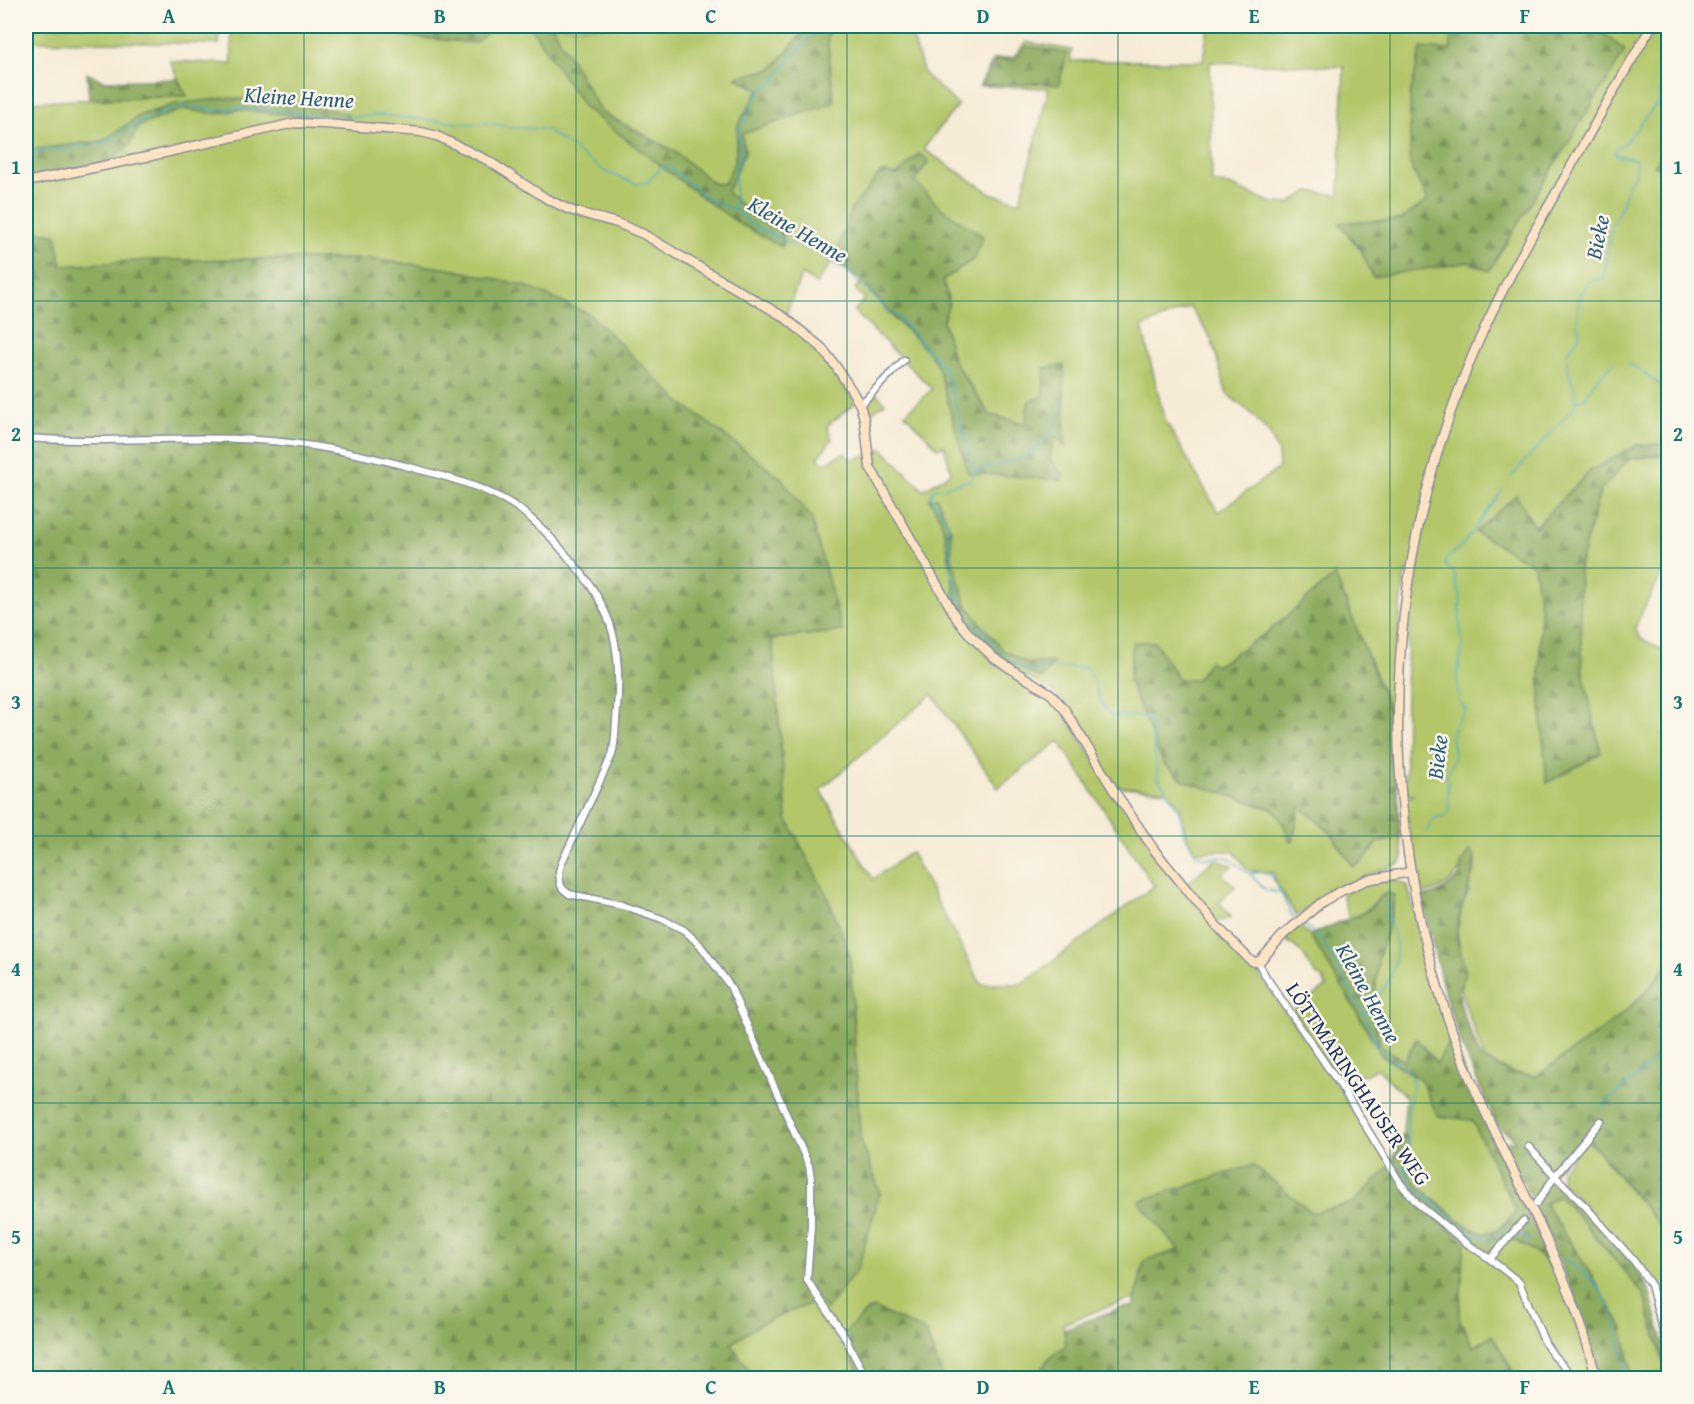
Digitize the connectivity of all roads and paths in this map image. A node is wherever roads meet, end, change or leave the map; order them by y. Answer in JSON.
{"nodes":[{"id":1,"x":1652,"y":26,"type":"edge"},
{"id":2,"x":26,"y":182,"type":"edge"},
{"id":3,"x":904,"y":360,"type":"dead end"},
{"id":4,"x":860,"y":405,"type":"junction"},
{"id":5,"x":26,"y":438,"type":"edge"},
{"id":6,"x":1410,"y":872,"type":"junction"},
{"id":7,"x":1258,"y":962,"type":"junction"},
{"id":8,"x":1601,"y":1120,"type":"dead end"},
{"id":9,"x":1528,"y":1146,"type":"dead end"},
{"id":10,"x":1554,"y":1176,"type":"junction"},
{"id":11,"x":1537,"y":1203,"type":"tunnel mouth"},
{"id":12,"x":1523,"y":1221,"type":"tunnel mouth"},
{"id":13,"x":1490,"y":1259,"type":"junction"},
{"id":14,"x":1668,"y":1351,"type":"edge"},
{"id":15,"x":866,"y":1378,"type":"edge"},
{"id":16,"x":1575,"y":1378,"type":"edge"},
{"id":17,"x":1596,"y":1378,"type":"edge"}],
"edges":[{"from":1,"to":6,"type":"street"},
{"from":2,"to":4,"type":"street"},
{"from":3,"to":4,"type":"street"},
{"from":4,"to":7,"type":"street"},
{"from":5,"to":15,"type":"street"},
{"from":6,"to":7,"type":"street"},
{"from":6,"to":17,"type":"street"},
{"from":7,"to":13,"type":"street","name":"LÖTTMARINGHAUSER WEG"},
{"from":8,"to":10,"type":"street"},
{"from":9,"to":10,"type":"street"},
{"from":10,"to":11,"type":"street"},
{"from":10,"to":14,"type":"street"},
{"from":12,"to":13,"type":"street"},
{"from":13,"to":16,"type":"street","name":"LÖTTMARINGHAUSER WEG"}]}
